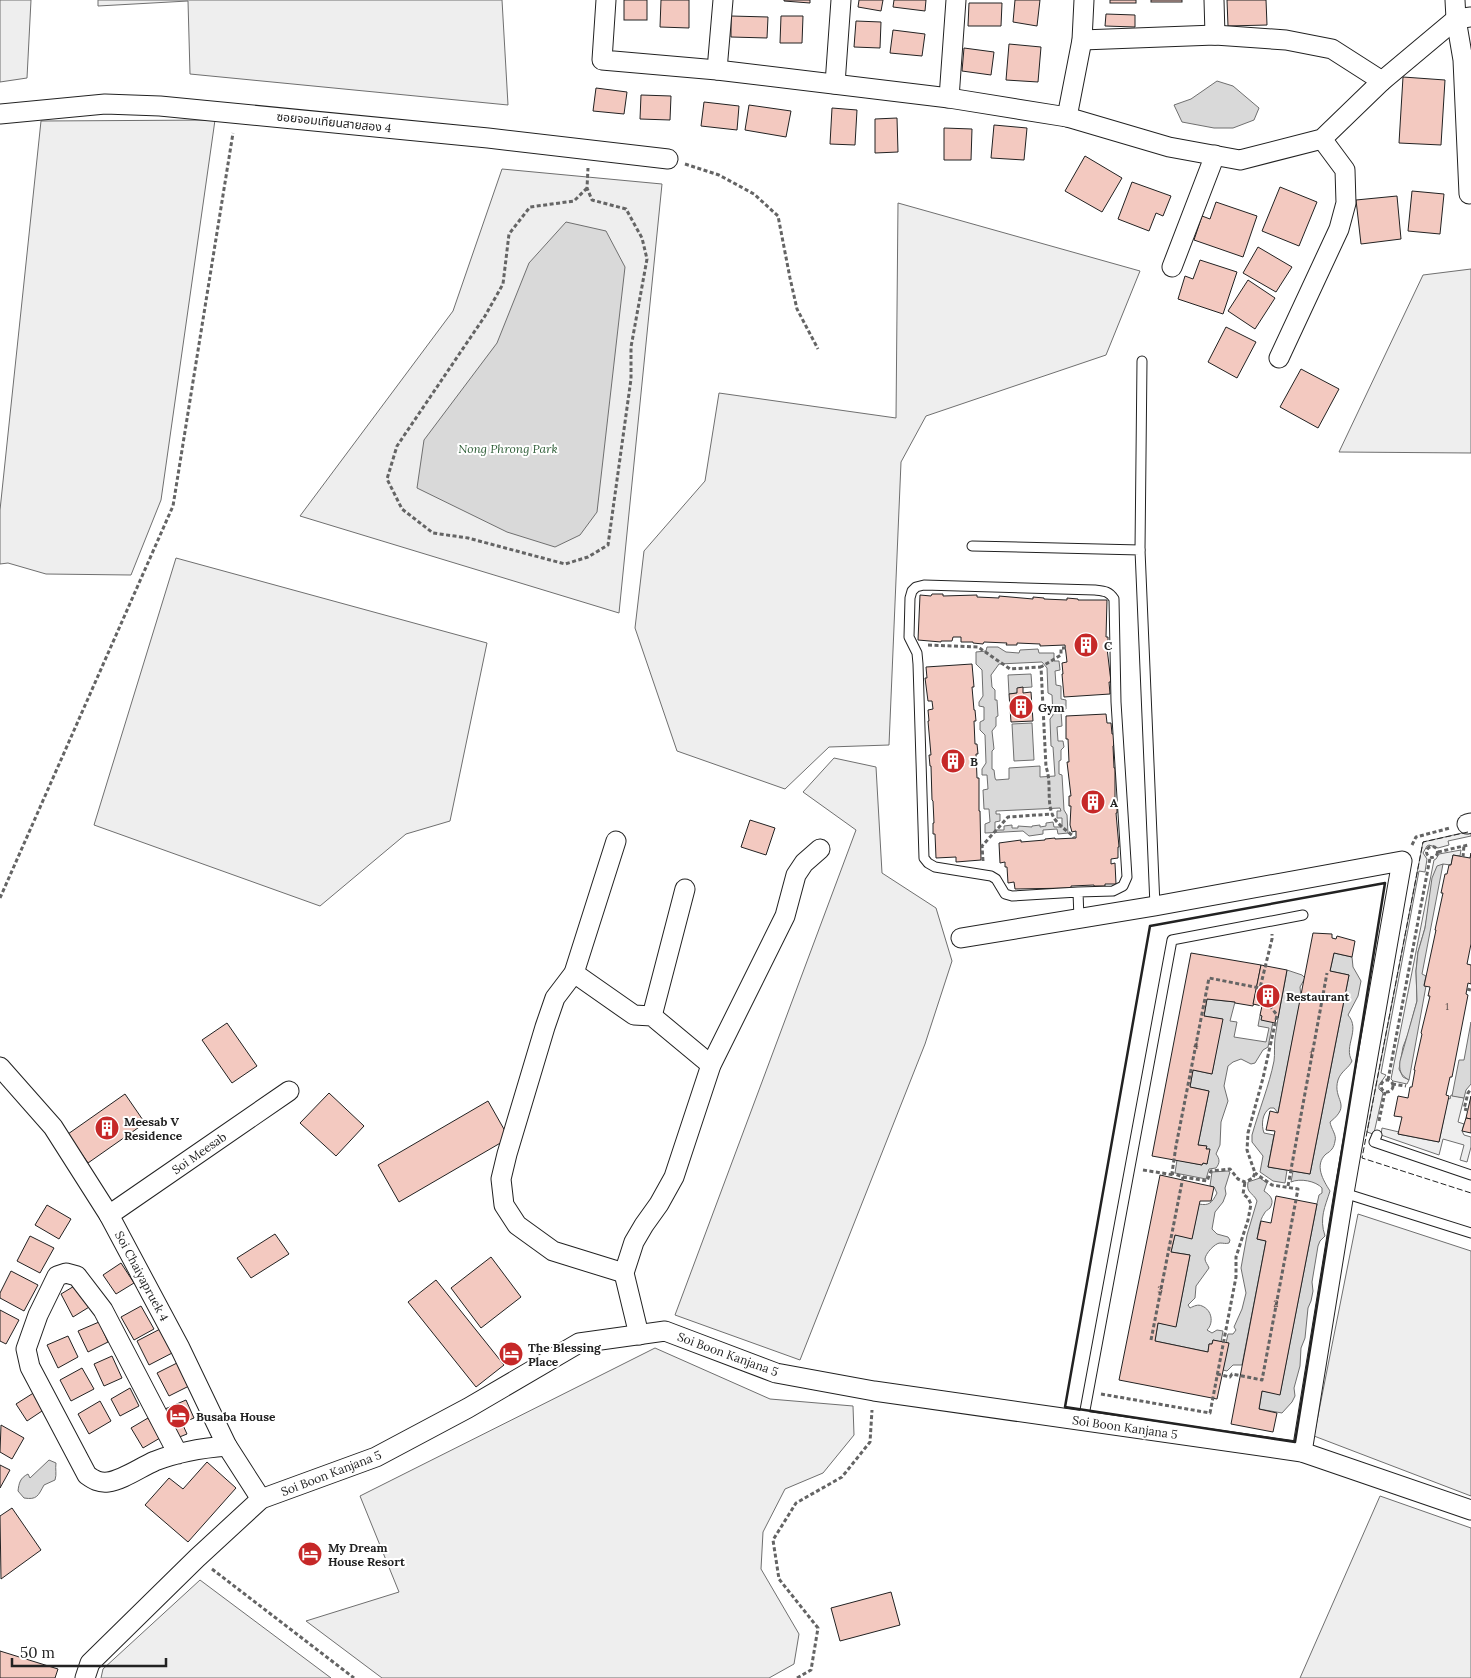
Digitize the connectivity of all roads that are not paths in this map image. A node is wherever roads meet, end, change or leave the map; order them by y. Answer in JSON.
{"nodes":[{"id":1,"x":606,"y":0,"type":"edge"},
{"id":2,"x":723,"y":0,"type":"edge"},
{"id":3,"x":841,"y":0,"type":"edge"},
{"id":4,"x":956,"y":0,"type":"edge"},
{"id":5,"x":1084,"y":0,"type":"edge"},
{"id":6,"x":1214,"y":0,"type":"edge"},
{"id":7,"x":1455,"y":0,"type":"edge"},
{"id":8,"x":1463,"y":18,"type":"edge"},
{"id":9,"x":1215,"y":35,"type":"junction"},
{"id":10,"x":1082,"y":40,"type":"junction"},
{"id":11,"x":717,"y":70,"type":"junction"},
{"id":12,"x":1382,"y":81,"type":"junction"},
{"id":13,"x":835,"y":84,"type":"junction"},
{"id":14,"x":949,"y":98,"type":"junction"},
{"id":15,"x":0,"y":114,"type":"edge"},
{"id":16,"x":1067,"y":117,"type":"junction"},
{"id":17,"x":1322,"y":139,"type":"junction"},
{"id":18,"x":1215,"y":155,"type":"junction"},
{"id":19,"x":668,"y":159,"type":"road end"},
{"id":20,"x":1469,"y":194,"type":"dead end"},
{"id":21,"x":1172,"y":267,"type":"dead end"},
{"id":22,"x":1279,"y":358,"type":"dead end"},
{"id":23,"x":1142,"y":361,"type":"dead end"},
{"id":24,"x":972,"y":546,"type":"dead end"},
{"id":25,"x":1140,"y":550,"type":"junction"},
{"id":26,"x":616,"y":841,"type":"dead end"},
{"id":27,"x":820,"y":849,"type":"dead end"},
{"id":28,"x":685,"y":889,"type":"dead end"},
{"id":29,"x":1078,"y":892,"type":"junction"},
{"id":30,"x":1155,"y":906,"type":"junction"},
{"id":31,"x":1303,"y":915,"type":"dead end"},
{"id":32,"x":1079,"y":918,"type":"junction"},
{"id":33,"x":961,"y":938,"type":"dead end"},
{"id":34,"x":574,"y":973,"type":"junction"},
{"id":35,"x":652,"y":1016,"type":"junction"},
{"id":36,"x":711,"y":1065,"type":"junction"},
{"id":37,"x":0,"y":1067,"type":"edge"},
{"id":38,"x":290,"y":1091,"type":"dead end"},
{"id":39,"x":1353,"y":1138,"type":"junction"},
{"id":40,"x":1471,"y":1175,"type":"edge"},
{"id":41,"x":1344,"y":1193,"type":"junction"},
{"id":42,"x":109,"y":1215,"type":"junction"},
{"id":43,"x":1471,"y":1233,"type":"edge"},
{"id":44,"x":624,"y":1273,"type":"junction"},
{"id":45,"x":639,"y":1335,"type":"junction"},
{"id":46,"x":1083,"y":1420,"type":"junction"},
{"id":47,"x":227,"y":1446,"type":"junction"},
{"id":48,"x":1302,"y":1452,"type":"junction"},
{"id":49,"x":178,"y":1454,"type":"junction"},
{"id":50,"x":261,"y":1500,"type":"junction"},
{"id":51,"x":1471,"y":1510,"type":"edge"},
{"id":52,"x":85,"y":1678,"type":"edge"}],
"edges":[{"from":1,"to":11,"type":"street"},
{"from":2,"to":11,"type":"street"},
{"from":3,"to":13,"type":"street"},
{"from":4,"to":14,"type":"street"},
{"from":5,"to":10,"type":"street"},
{"from":6,"to":9,"type":"street"},
{"from":7,"to":8,"type":"street"},
{"from":8,"to":12,"type":"street"},
{"from":8,"to":20,"type":"street"},
{"from":9,"to":10,"type":"street"},
{"from":9,"to":12,"type":"street"},
{"from":10,"to":16,"type":"street"},
{"from":11,"to":13,"type":"street"},
{"from":12,"to":17,"type":"street"},
{"from":13,"to":14,"type":"street"},
{"from":14,"to":16,"type":"street"},
{"from":15,"to":19,"type":"street","name":"ซอยจอมเทียนสายสอง 4"},
{"from":16,"to":18,"type":"street"},
{"from":17,"to":18,"type":"street"},
{"from":17,"to":22,"type":"street"},
{"from":18,"to":21,"type":"street"},
{"from":23,"to":25,"type":"lane"},
{"from":24,"to":25,"type":"lane"},
{"from":25,"to":30,"type":"lane"},
{"from":26,"to":34,"type":"street"},
{"from":27,"to":36,"type":"street"},
{"from":28,"to":35,"type":"street"},
{"from":29,"to":29,"type":"lane"},
{"from":29,"to":32,"type":"lane"},
{"from":30,"to":32,"type":"street"},
{"from":30,"to":39,"type":"street"},
{"from":31,"to":46,"type":"lane"},
{"from":32,"to":33,"type":"street"},
{"from":34,"to":35,"type":"street"},
{"from":34,"to":44,"type":"street"},
{"from":35,"to":36,"type":"street"},
{"from":36,"to":44,"type":"street"},
{"from":37,"to":42,"type":"street","name":"Soi Chaiyapruek 4"},
{"from":38,"to":42,"type":"street","name":"Soi Meesab"},
{"from":39,"to":40,"type":"lane"},
{"from":39,"to":41,"type":"street"},
{"from":41,"to":43,"type":"lane"},
{"from":41,"to":48,"type":"street"},
{"from":42,"to":47,"type":"street","name":"Soi Chaiyapruek 4"},
{"from":44,"to":45,"type":"street"},
{"from":45,"to":46,"type":"street","name":"Soi Boon Kanjana 5"},
{"from":45,"to":50,"type":"street","name":"Soi Boon Kanjana 5"},
{"from":46,"to":48,"type":"street","name":"Soi Boon Kanjana 5"},
{"from":47,"to":49,"type":"street"},
{"from":47,"to":50,"type":"street","name":"Soi Chaiyapruek 4"},
{"from":48,"to":51,"type":"street","name":"Soi Boon Kanjana 5"},
{"from":49,"to":49,"type":"street"},
{"from":50,"to":52,"type":"street","name":"Soi Boon Kanjana 5"}]}
